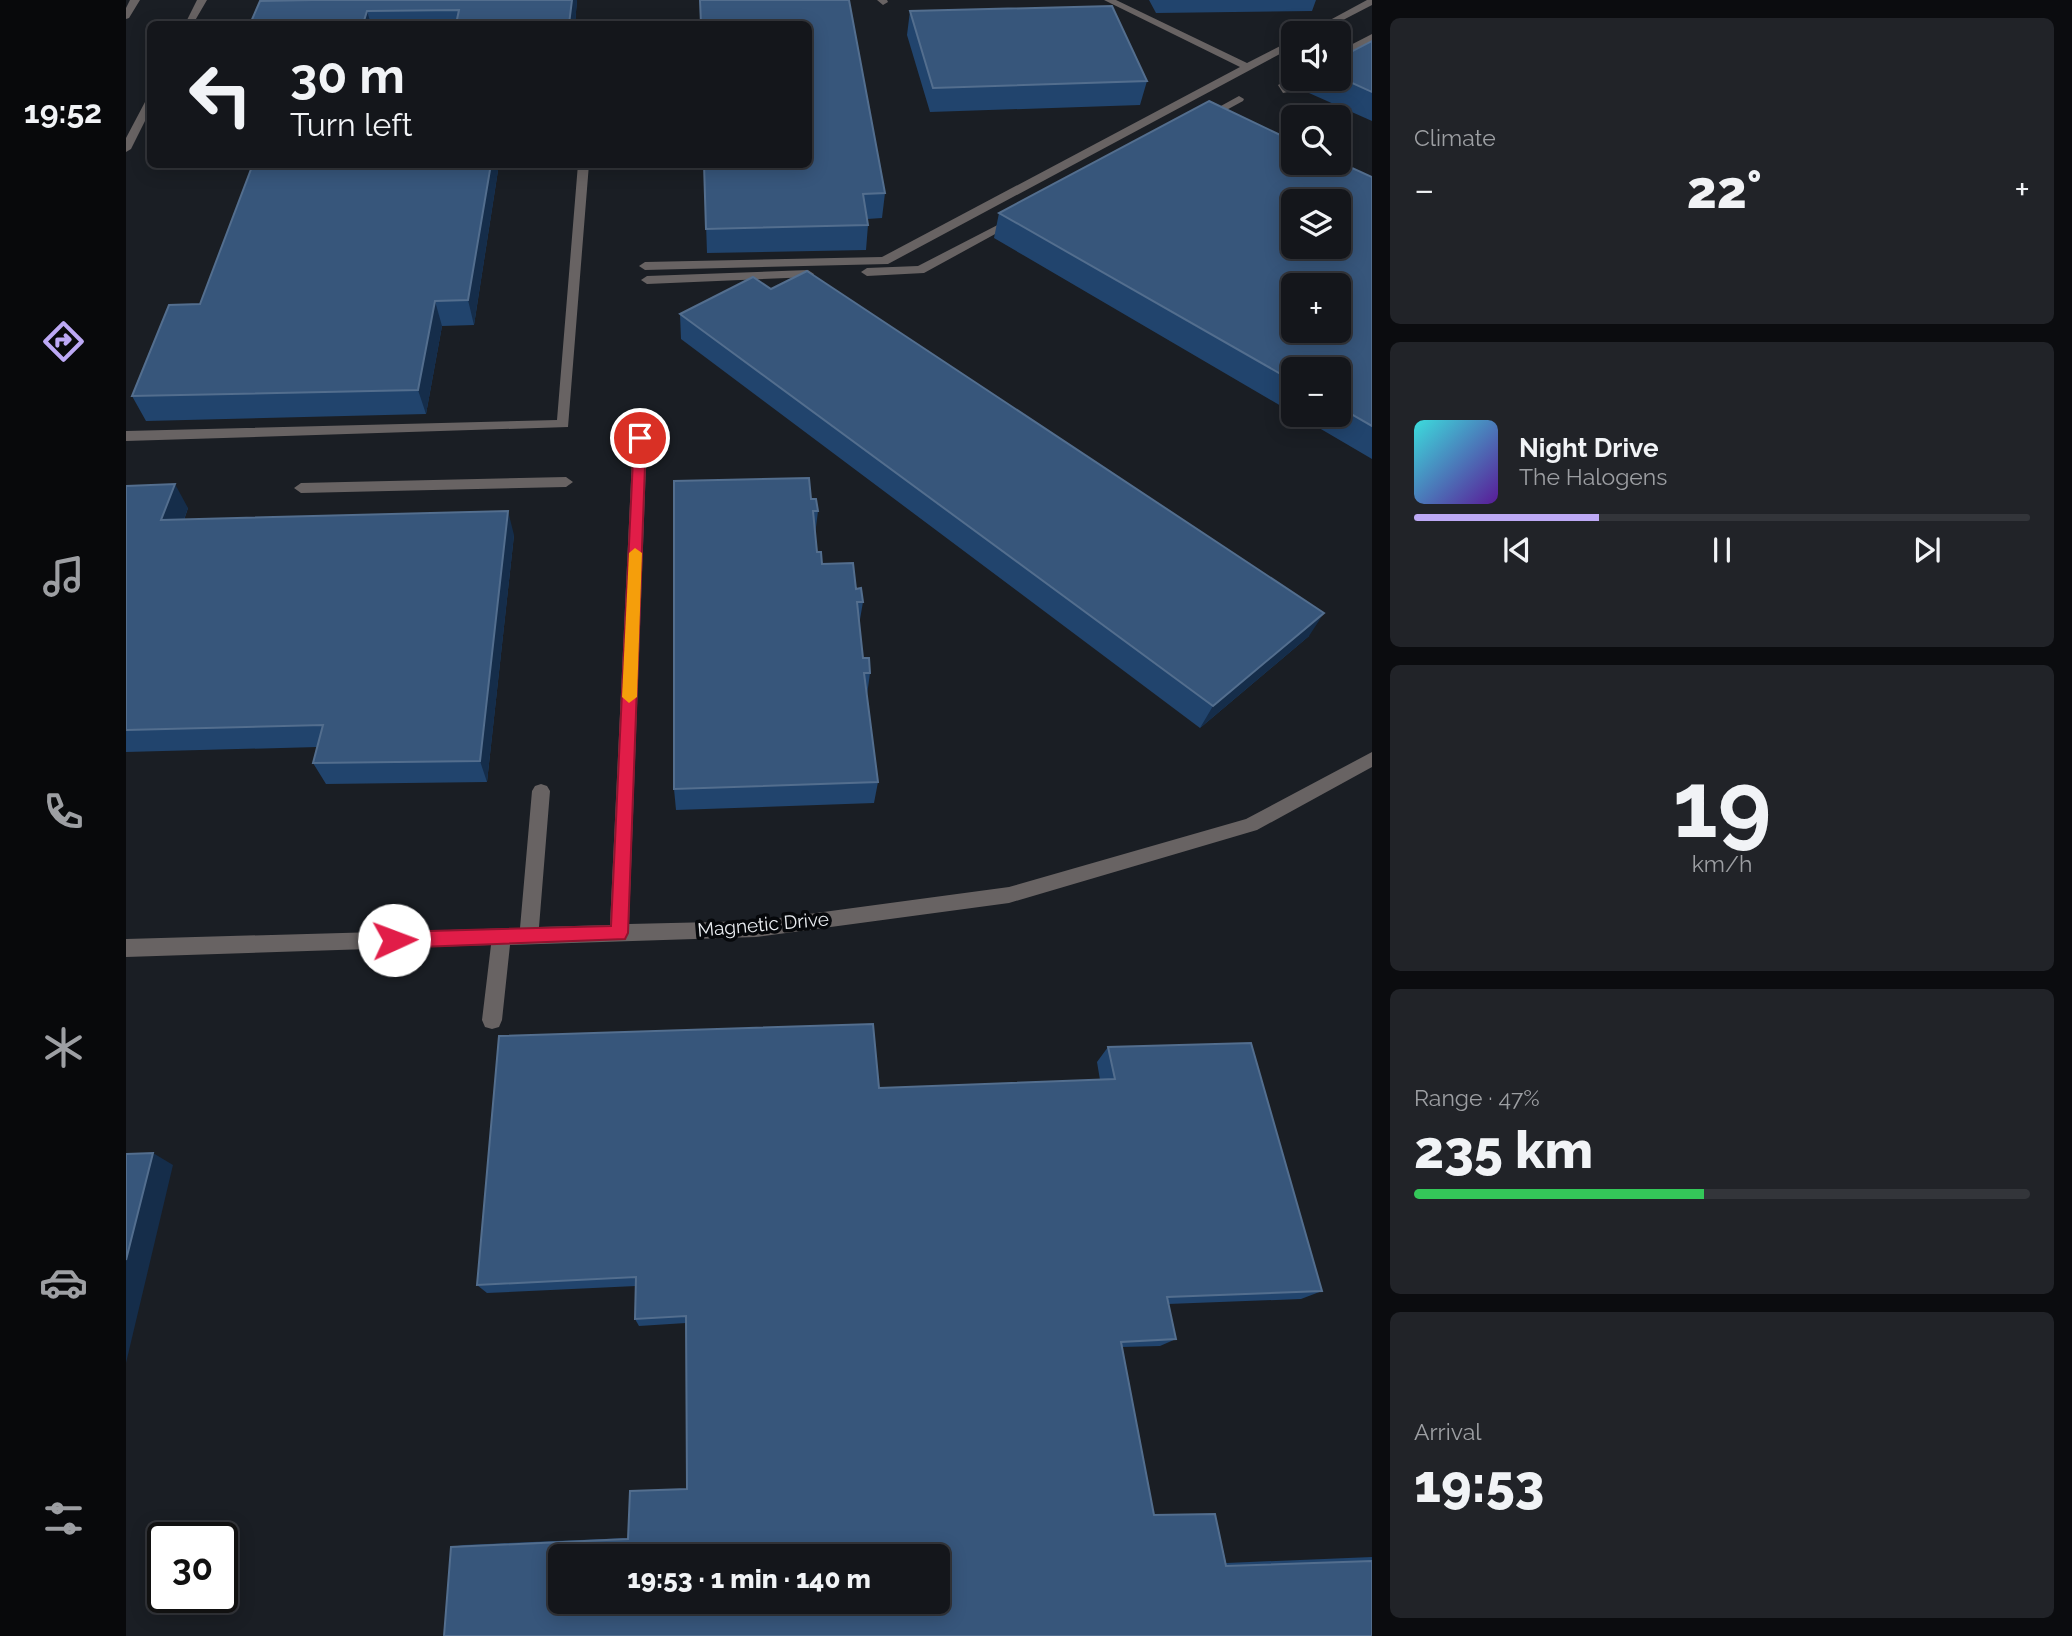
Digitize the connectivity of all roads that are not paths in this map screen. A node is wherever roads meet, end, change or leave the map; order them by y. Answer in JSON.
{"nodes":[{"id":1,"x":135,"y":0,"type":"edge"},
{"id":2,"x":202,"y":0,"type":"edge"},
{"id":3,"x":1109,"y":0,"type":"edge"},
{"id":4,"x":1372,"y":1,"type":"edge"},
{"id":5,"x":126,"y":16,"type":"edge"},
{"id":6,"x":192,"y":21,"type":"edge"},
{"id":7,"x":1334,"y":21,"type":"edge"},
{"id":8,"x":1372,"y":37,"type":"edge"},
{"id":9,"x":1351,"y":48,"type":"edge"},
{"id":10,"x":1281,"y":49,"type":"edge"},
{"id":11,"x":1247,"y":67,"type":"junction"},
{"id":12,"x":1239,"y":99,"type":"dead end"},
{"id":13,"x":147,"y":119,"type":"edge"},
{"id":14,"x":1190,"y":125,"type":"edge"},
{"id":15,"x":130,"y":134,"type":"edge"},
{"id":16,"x":126,"y":149,"type":"edge"},
{"id":17,"x":584,"y":168,"type":"edge"},
{"id":18,"x":1030,"y":211,"type":"edge"},
{"id":19,"x":645,"y":266,"type":"dead end"},
{"id":20,"x":647,"y":281,"type":"dead end"},
{"id":21,"x":126,"y":436,"type":"edge"},
{"id":22,"x":640,"y":438,"type":"dead end"},
{"id":23,"x":566,"y":482,"type":"dead end"},
{"id":24,"x":301,"y":488,"type":"dead end"},
{"id":25,"x":1372,"y":759,"type":"edge"},
{"id":26,"x":541,"y":791,"type":"dead end"},
{"id":27,"x":619,"y":933,"type":"junction"},
{"id":28,"x":529,"y":936,"type":"junction"},
{"id":29,"x":501,"y":937,"type":"junction"},
{"id":30,"x":126,"y":948,"type":"edge"},
{"id":31,"x":492,"y":1020,"type":"dead end"}],
"edges":[{"from":1,"to":5,"type":"street"},
{"from":2,"to":6,"type":"street"},
{"from":3,"to":11,"type":"street"},
{"from":4,"to":7,"type":"street"},
{"from":8,"to":9,"type":"street"},
{"from":10,"to":11,"type":"street"},
{"from":11,"to":19,"type":"street"},
{"from":12,"to":14,"type":"street"},
{"from":13,"to":15,"type":"street"},
{"from":15,"to":16,"type":"street"},
{"from":17,"to":21,"type":"street"},
{"from":18,"to":20,"type":"street"},
{"from":22,"to":27,"type":"street"},
{"from":23,"to":24,"type":"street"},
{"from":25,"to":27,"type":"street","name":"Magnetic Drive"},
{"from":26,"to":28,"type":"street"},
{"from":27,"to":28,"type":"street","name":"Magnetic Drive"},
{"from":28,"to":29,"type":"street","name":"Magnetic Drive"},
{"from":29,"to":30,"type":"street","name":"Magnetic Drive"},
{"from":29,"to":31,"type":"street"}]}
